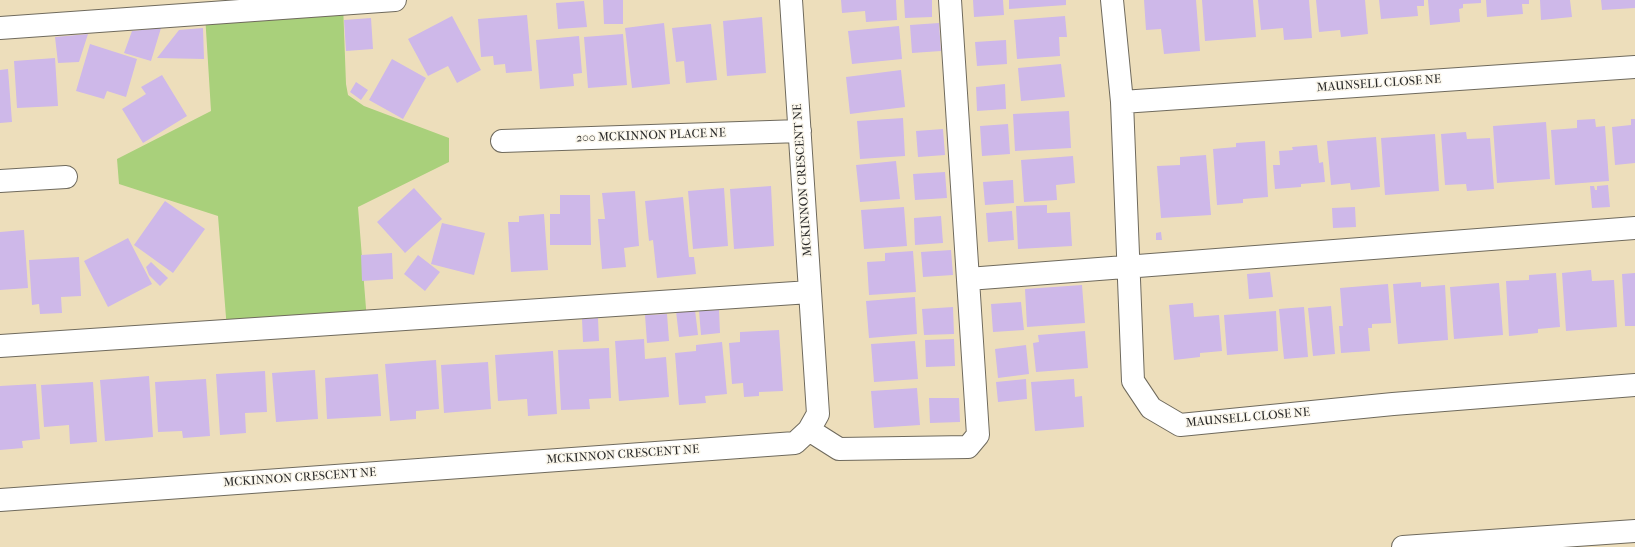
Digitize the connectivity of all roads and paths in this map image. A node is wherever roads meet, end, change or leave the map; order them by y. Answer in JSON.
{"nodes":[{"id":1,"x":395,"y":0,"type":"edge"},
{"id":2,"x":791,"y":0,"type":"edge"},
{"id":3,"x":950,"y":0,"type":"edge"},
{"id":4,"x":1112,"y":0,"type":"edge"},
{"id":5,"x":0,"y":28,"type":"edge"},
{"id":6,"x":1635,"y":67,"type":"edge"},
{"id":7,"x":1122,"y":102,"type":"junction"},
{"id":8,"x":800,"y":131,"type":"junction"},
{"id":9,"x":502,"y":141,"type":"dead end"},
{"id":10,"x":66,"y":177,"type":"dead end"},
{"id":11,"x":0,"y":181,"type":"edge"},
{"id":12,"x":1635,"y":228,"type":"edge"},
{"id":13,"x":1129,"y":266,"type":"junction"},
{"id":14,"x":968,"y":279,"type":"junction"},
{"id":15,"x":810,"y":292,"type":"junction"},
{"id":16,"x":0,"y":346,"type":"edge"},
{"id":17,"x":1635,"y":385,"type":"edge"},
{"id":18,"x":809,"y":430,"type":"junction"},
{"id":19,"x":0,"y":500,"type":"edge"},
{"id":20,"x":1635,"y":531,"type":"edge"},
{"id":21,"x":1403,"y":547,"type":"edge"}],
"edges":[{"from":1,"to":5,"type":"street"},
{"from":2,"to":8,"type":"street","name":"MCKINNON CRESCENT NE"},
{"from":3,"to":14,"type":"street"},
{"from":4,"to":7,"type":"street","name":"MAUNSELL CLOSE NE"},
{"from":6,"to":7,"type":"street","name":"MAUNSELL CLOSE NE"},
{"from":7,"to":13,"type":"street","name":"MAUNSELL CLOSE NE"},
{"from":8,"to":9,"type":"street","name":"200 MCKINNON PLACE NE"},
{"from":8,"to":15,"type":"street","name":"MCKINNON CRESCENT NE"},
{"from":10,"to":11,"type":"street"},
{"from":12,"to":13,"type":"street"},
{"from":13,"to":14,"type":"street"},
{"from":13,"to":17,"type":"street","name":"MAUNSELL CLOSE NE"},
{"from":14,"to":18,"type":"street"},
{"from":15,"to":16,"type":"street"},
{"from":15,"to":18,"type":"street","name":"MCKINNON CRESCENT NE"},
{"from":18,"to":19,"type":"street","name":"MCKINNON CRESCENT NE"},
{"from":20,"to":21,"type":"street"}]}
